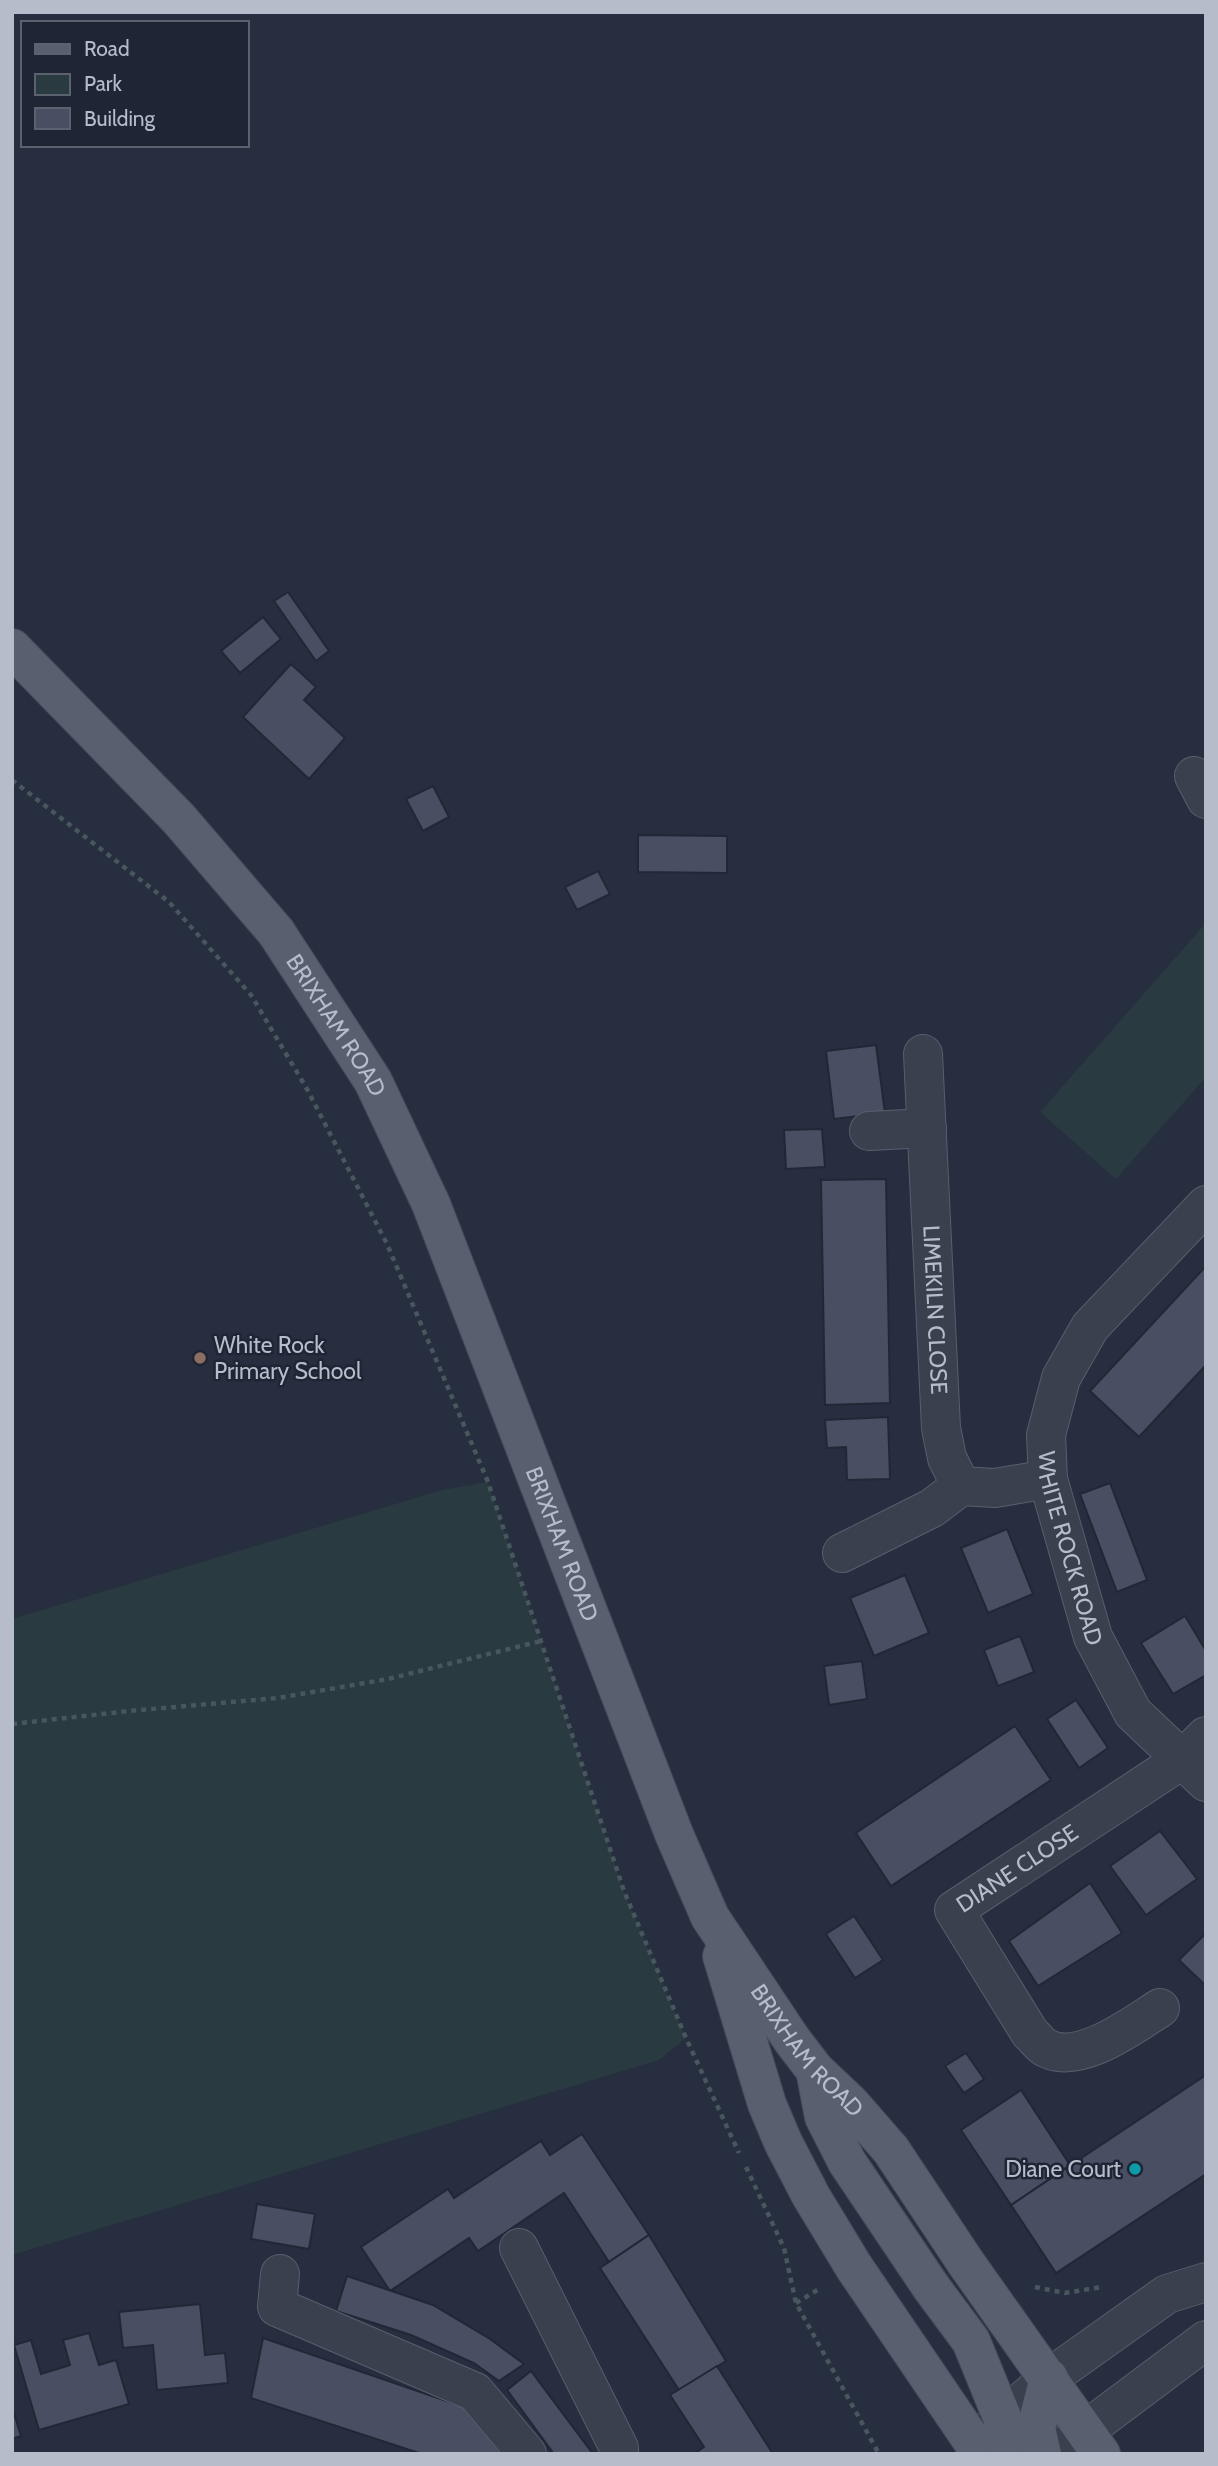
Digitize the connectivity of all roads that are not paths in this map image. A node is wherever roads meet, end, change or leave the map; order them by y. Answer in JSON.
{"nodes":[{"id":1,"x":12,"y":648,"type":"edge"},
{"id":2,"x":923,"y":1054,"type":"dead end"},
{"id":3,"x":927,"y":1128,"type":"junction"},
{"id":4,"x":869,"y":1131,"type":"dead end"},
{"id":5,"x":1206,"y":1205,"type":"edge"},
{"id":6,"x":1048,"y":1479,"type":"junction"},
{"id":7,"x":961,"y":1486,"type":"junction"},
{"id":8,"x":842,"y":1553,"type":"dead end"},
{"id":9,"x":1198,"y":1759,"type":"edge"},
{"id":10,"x":710,"y":1917,"type":"junction"},
{"id":11,"x":1160,"y":2008,"type":"dead end"},
{"id":12,"x":815,"y":2070,"type":"junction"},
{"id":13,"x":519,"y":2248,"type":"dead end"},
{"id":14,"x":280,"y":2274,"type":"dead end"},
{"id":15,"x":1206,"y":2281,"type":"edge"},
{"id":16,"x":1206,"y":2340,"type":"edge"},
{"id":17,"x":1049,"y":2378,"type":"junction"},
{"id":18,"x":1093,"y":2441,"type":"edge"},
{"id":19,"x":986,"y":2444,"type":"edge"},
{"id":20,"x":527,"y":2454,"type":"edge"},
{"id":21,"x":619,"y":2454,"type":"edge"},
{"id":22,"x":1042,"y":2454,"type":"edge"},
{"id":23,"x":1054,"y":2454,"type":"edge"}],
"edges":[{"from":1,"to":10,"type":"main road","name":"BRIXHAM ROAD"},
{"from":2,"to":3,"type":"street","name":"LIMEKILN CLOSE"},
{"from":3,"to":4,"type":"street"},
{"from":3,"to":7,"type":"street","name":"LIMEKILN CLOSE"},
{"from":5,"to":6,"type":"street","name":"WHITE ROCK ROAD"},
{"from":6,"to":7,"type":"street"},
{"from":6,"to":9,"type":"street","name":"WHITE ROCK ROAD"},
{"from":7,"to":8,"type":"street"},
{"from":9,"to":11,"type":"street","name":"DIANE CLOSE"},
{"from":10,"to":12,"type":"main road","name":"BRIXHAM ROAD"},
{"from":10,"to":19,"type":"main road"},
{"from":12,"to":17,"type":"main road","name":"BRIXHAM ROAD"},
{"from":12,"to":19,"type":"main road"},
{"from":13,"to":21,"type":"street"},
{"from":14,"to":20,"type":"street"},
{"from":15,"to":17,"type":"street"},
{"from":16,"to":18,"type":"street"},
{"from":17,"to":18,"type":"main road","name":"BRIXHAM ROAD"},
{"from":17,"to":19,"type":"street"},
{"from":17,"to":22,"type":"main road"},
{"from":18,"to":23,"type":"street"}]}
